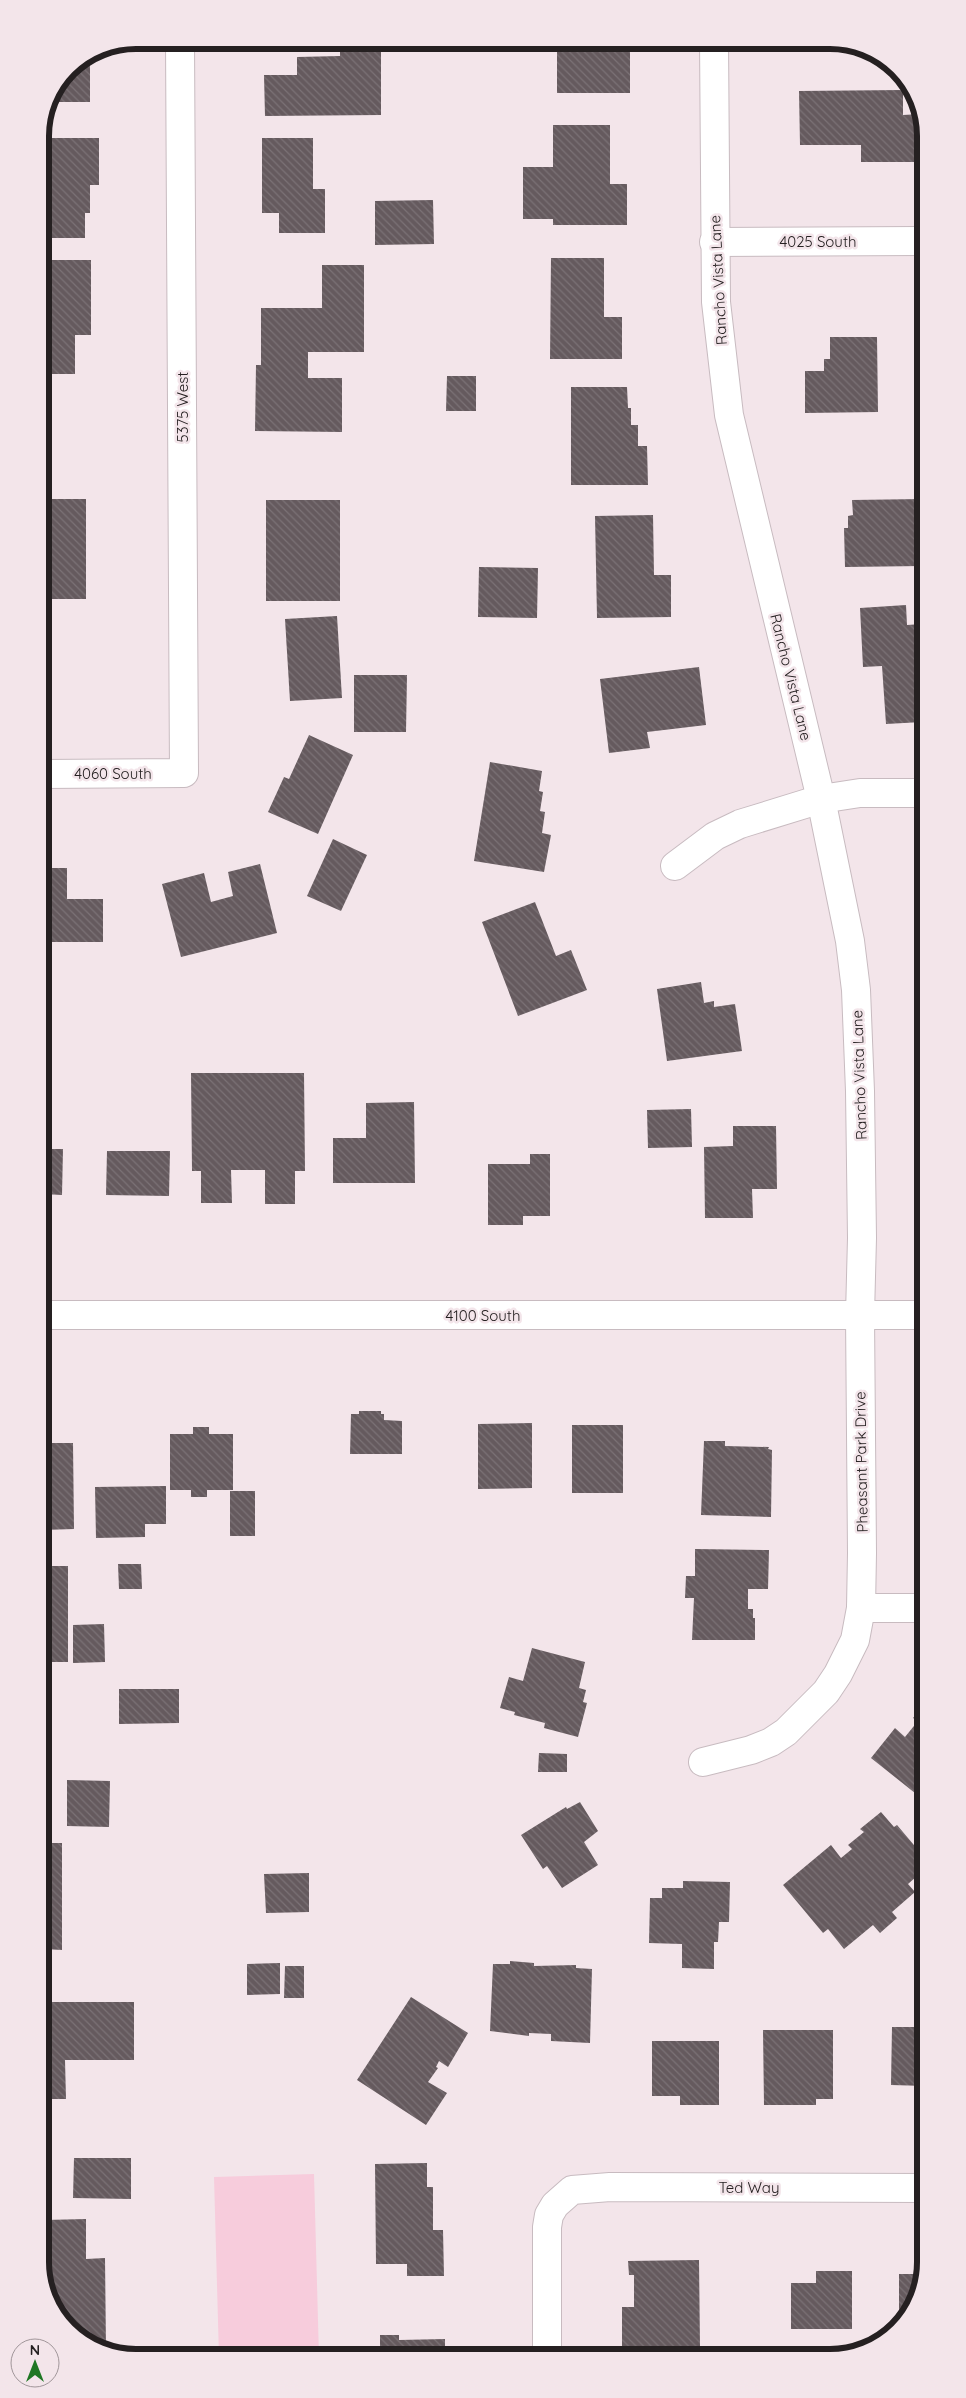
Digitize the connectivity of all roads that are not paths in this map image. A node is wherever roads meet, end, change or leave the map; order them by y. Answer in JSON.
{"nodes":[{"id":1,"x":180,"y":49,"type":"edge"},
{"id":2,"x":714,"y":49,"type":"edge"},
{"id":3,"x":917,"y":241,"type":"edge"},
{"id":4,"x":714,"y":242,"type":"junction"},
{"id":5,"x":184,"y":773,"type":"joint"},
{"id":6,"x":49,"y":774,"type":"edge"},
{"id":7,"x":917,"y":793,"type":"edge"},
{"id":8,"x":821,"y":799,"type":"junction"},
{"id":9,"x":675,"y":866,"type":"dead end"},
{"id":10,"x":49,"y":1315,"type":"edge"},
{"id":11,"x":860,"y":1315,"type":"junction"},
{"id":12,"x":917,"y":1315,"type":"edge"},
{"id":13,"x":861,"y":1608,"type":"junction"},
{"id":14,"x":917,"y":1608,"type":"edge"},
{"id":15,"x":703,"y":1762,"type":"dead end"},
{"id":16,"x":917,"y":2188,"type":"edge"},
{"id":17,"x":547,"y":2349,"type":"edge"}],
"edges":[{"from":1,"to":5,"type":"street","name":"5375 West"},
{"from":2,"to":4,"type":"street","name":"Rancho Vista Lane"},
{"from":3,"to":4,"type":"street","name":"4025 South"},
{"from":4,"to":8,"type":"street","name":"Rancho Vista Lane"},
{"from":5,"to":6,"type":"street","name":"4060 South"},
{"from":7,"to":8,"type":"street"},
{"from":8,"to":9,"type":"street"},
{"from":8,"to":11,"type":"street","name":"Rancho Vista Lane"},
{"from":10,"to":11,"type":"street","name":"4100 South"},
{"from":11,"to":12,"type":"street","name":"4100 South"},
{"from":11,"to":13,"type":"street","name":"Pheasant Park Drive"},
{"from":13,"to":14,"type":"street"},
{"from":13,"to":15,"type":"street","name":"Pheasant Park Drive"},
{"from":16,"to":17,"type":"street","name":"Ted Way"}]}
